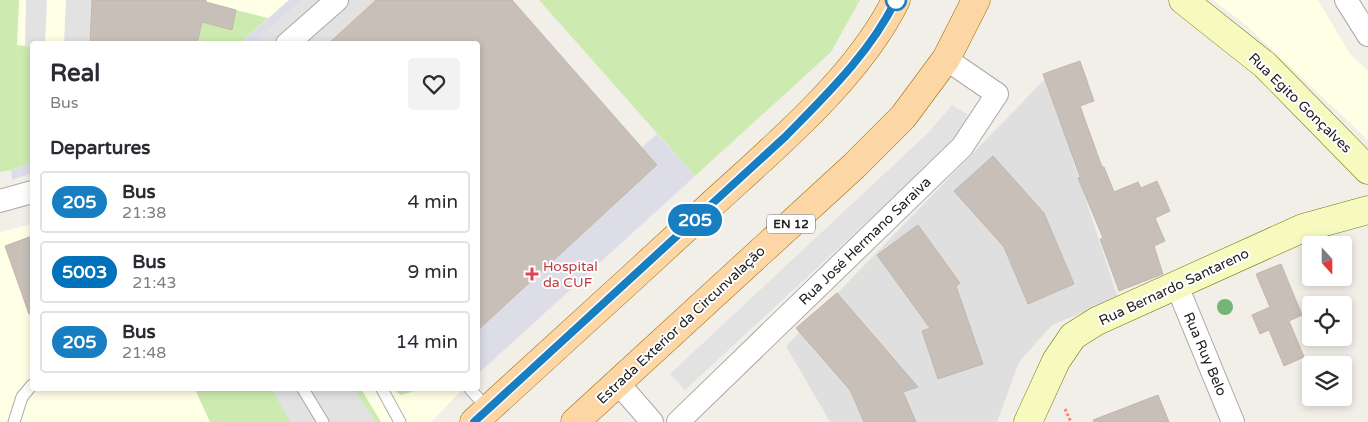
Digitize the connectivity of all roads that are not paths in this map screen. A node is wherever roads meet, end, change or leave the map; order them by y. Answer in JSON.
{"nodes":[{"id":1,"x":338,"y":0,"type":"edge"},
{"id":2,"x":896,"y":0,"type":"edge"},
{"id":3,"x":976,"y":0,"type":"edge"},
{"id":4,"x":1183,"y":0,"type":"edge"},
{"id":5,"x":1346,"y":0,"type":"edge"},
{"id":6,"x":1368,"y":35,"type":"edge"},
{"id":7,"x":290,"y":41,"type":"edge"},
{"id":8,"x":946,"y":59,"type":"junction"},
{"id":9,"x":1368,"y":170,"type":"edge"},
{"id":10,"x":30,"y":193,"type":"edge"},
{"id":11,"x":0,"y":201,"type":"edge"},
{"id":12,"x":1368,"y":210,"type":"edge"},
{"id":13,"x":1176,"y":286,"type":"junction"},
{"id":14,"x":618,"y":383,"type":"junction"},
{"id":15,"x":30,"y":387,"type":"edge"},
{"id":16,"x":304,"y":391,"type":"edge"},
{"id":17,"x":383,"y":391,"type":"edge"},
{"id":18,"x":471,"y":391,"type":"edge"},
{"id":19,"x":481,"y":416,"type":"edge"},
{"id":20,"x":14,"y":422,"type":"edge"},
{"id":21,"x":323,"y":422,"type":"edge"},
{"id":22,"x":400,"y":422,"type":"edge"},
{"id":23,"x":575,"y":422,"type":"edge"},
{"id":24,"x":652,"y":422,"type":"edge"},
{"id":25,"x":678,"y":422,"type":"edge"},
{"id":26,"x":1028,"y":422,"type":"edge"},
{"id":27,"x":1233,"y":422,"type":"edge"}],
"edges":[{"from":1,"to":7,"type":"street"},
{"from":2,"to":19,"type":"main road"},
{"from":3,"to":8,"type":"main road","name":"Estrada Exterior da Circunvalação","number":"EN 12"},
{"from":4,"to":9,"type":"street","name":"Rua Egito Gonçalves"},
{"from":5,"to":6,"type":"street"},
{"from":8,"to":14,"type":"main road","name":"Estrada Exterior da Circunvalação","number":"EN 12"},
{"from":8,"to":25,"type":"street","name":"Rua José Hermano Saraiva"},
{"from":10,"to":11,"type":"street"},
{"from":12,"to":13,"type":"street","name":"Rua Bernardo Santareno"},
{"from":13,"to":26,"type":"street","name":"Rua Bernardo Santareno"},
{"from":13,"to":27,"type":"street","name":"Rua Ruy Belo"},
{"from":14,"to":23,"type":"main road","name":"Estrada Exterior da Circunvalação","number":"EN 12"},
{"from":14,"to":24,"type":"street"},
{"from":15,"to":20,"type":"lane"},
{"from":16,"to":21,"type":"lane"},
{"from":17,"to":22,"type":"lane"},
{"from":18,"to":19,"type":"lane"}]}
